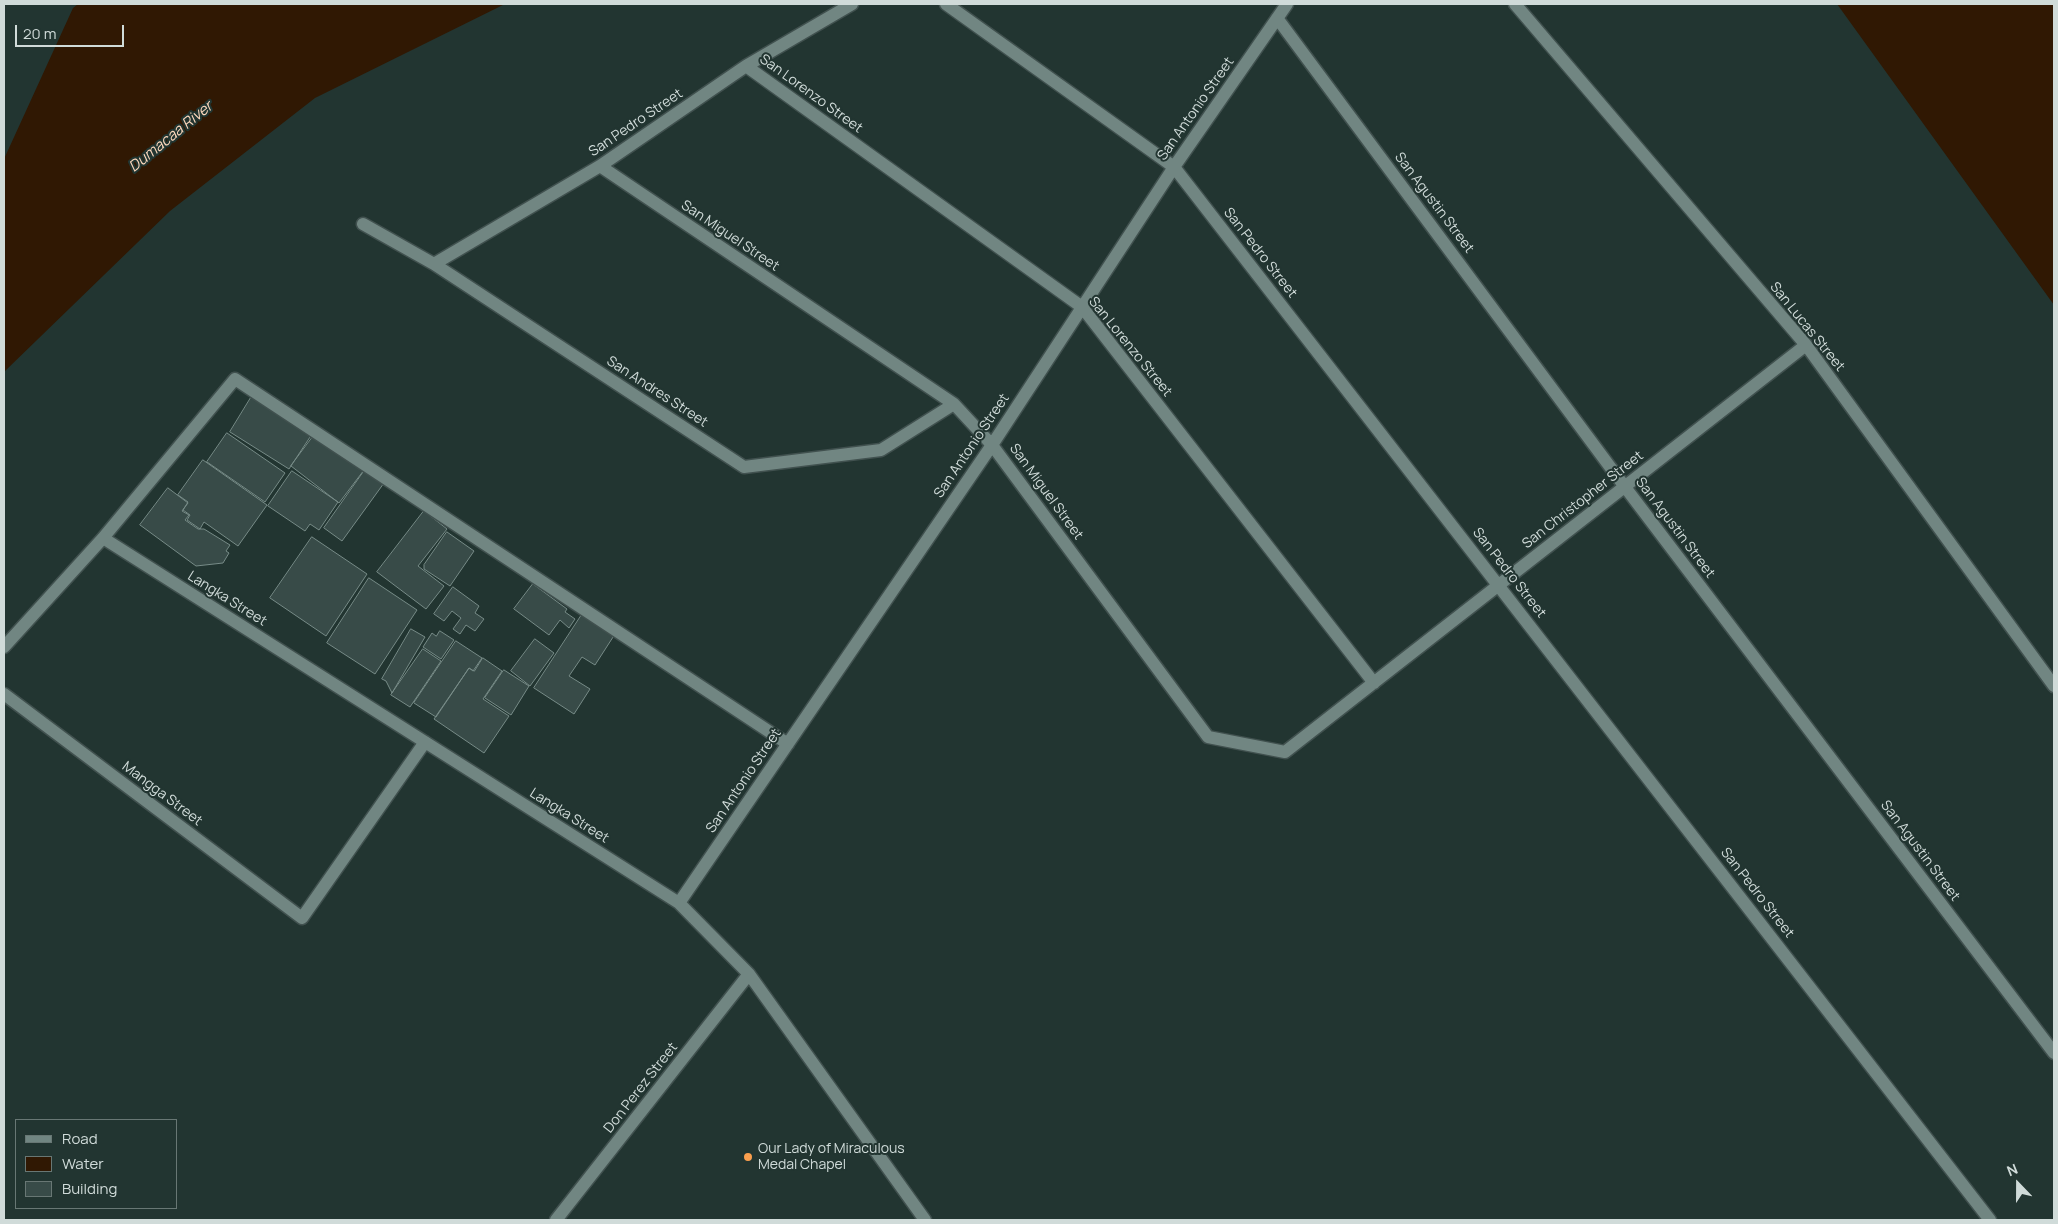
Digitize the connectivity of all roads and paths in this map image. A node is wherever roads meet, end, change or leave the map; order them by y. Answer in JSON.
{"nodes":[{"id":1,"x":852,"y":4,"type":"edge"},
{"id":2,"x":946,"y":4,"type":"edge"},
{"id":3,"x":1287,"y":4,"type":"edge"},
{"id":4,"x":1515,"y":4,"type":"edge"},
{"id":5,"x":1277,"y":18,"type":"junction"},
{"id":6,"x":746,"y":66,"type":"junction"},
{"id":7,"x":600,"y":166,"type":"junction"},
{"id":8,"x":1174,"y":167,"type":"junction"},
{"id":9,"x":363,"y":224,"type":"dead end"},
{"id":10,"x":434,"y":264,"type":"junction"},
{"id":11,"x":1082,"y":307,"type":"junction"},
{"id":12,"x":1806,"y":345,"type":"junction"},
{"id":13,"x":954,"y":404,"type":"junction"},
{"id":14,"x":992,"y":444,"type":"junction"},
{"id":15,"x":1625,"y":487,"type":"junction"},
{"id":16,"x":103,"y":538,"type":"junction"},
{"id":17,"x":1500,"y":585,"type":"junction"},
{"id":18,"x":4,"y":647,"type":"edge"},
{"id":19,"x":1374,"y":683,"type":"junction"},
{"id":20,"x":2054,"y":686,"type":"edge"},
{"id":21,"x":4,"y":694,"type":"edge"},
{"id":22,"x":425,"y":742,"type":"junction"},
{"id":23,"x":788,"y":744,"type":"junction"},
{"id":24,"x":1285,"y":752,"type":"joint"},
{"id":25,"x":679,"y":903,"type":"junction"},
{"id":26,"x":749,"y":974,"type":"junction"},
{"id":27,"x":2054,"y":1053,"type":"edge"},
{"id":28,"x":556,"y":1220,"type":"edge"},
{"id":29,"x":924,"y":1220,"type":"edge"},
{"id":30,"x":1990,"y":1220,"type":"edge"}],
"edges":[{"from":1,"to":6,"type":"street","name":"San Pedro Street"},
{"from":2,"to":8,"type":"street","name":"San Pedro Street"},
{"from":3,"to":5,"type":"street","name":"San Antonio Street"},
{"from":4,"to":12,"type":"street","name":"San Lucas Street"},
{"from":5,"to":8,"type":"street","name":"San Antonio Street"},
{"from":5,"to":15,"type":"street","name":"San Agustin Street"},
{"from":6,"to":7,"type":"street","name":"San Pedro Street"},
{"from":6,"to":11,"type":"street","name":"San Lorenzo Street"},
{"from":7,"to":10,"type":"street","name":"San Pedro Street"},
{"from":7,"to":13,"type":"street","name":"San Miguel Street"},
{"from":8,"to":11,"type":"street","name":"San Antonio Street"},
{"from":8,"to":17,"type":"street","name":"San Pedro Street"},
{"from":9,"to":10,"type":"street","name":"San Andres Street"},
{"from":10,"to":13,"type":"street","name":"San Andres Street"},
{"from":11,"to":14,"type":"street","name":"San Antonio Street"},
{"from":11,"to":19,"type":"street","name":"San Lorenzo Street"},
{"from":12,"to":15,"type":"street","name":"San Christopher Street"},
{"from":12,"to":20,"type":"street","name":"San Lucas Street"},
{"from":13,"to":14,"type":"street","name":"San Miguel Street"},
{"from":14,"to":23,"type":"street","name":"San Antonio Street"},
{"from":14,"to":24,"type":"street","name":"San Miguel Street"},
{"from":15,"to":17,"type":"street","name":"San Christopher Street"},
{"from":15,"to":27,"type":"street","name":"San Agustin Street"},
{"from":16,"to":18,"type":"street"},
{"from":16,"to":22,"type":"street","name":"Langka Street"},
{"from":16,"to":23,"type":"street"},
{"from":17,"to":19,"type":"street","name":"San Christopher Street"},
{"from":17,"to":30,"type":"street","name":"San Pedro Street"},
{"from":19,"to":24,"type":"street","name":"San Christopher Street"},
{"from":21,"to":22,"type":"street","name":"Mangga Street"},
{"from":22,"to":25,"type":"street","name":"Langka Street"},
{"from":23,"to":25,"type":"street","name":"San Antonio Street"},
{"from":25,"to":26,"type":"street","name":"Langka Street"},
{"from":26,"to":28,"type":"street","name":"Don Perez Street"},
{"from":26,"to":29,"type":"street","name":"Langka Street"}]}
